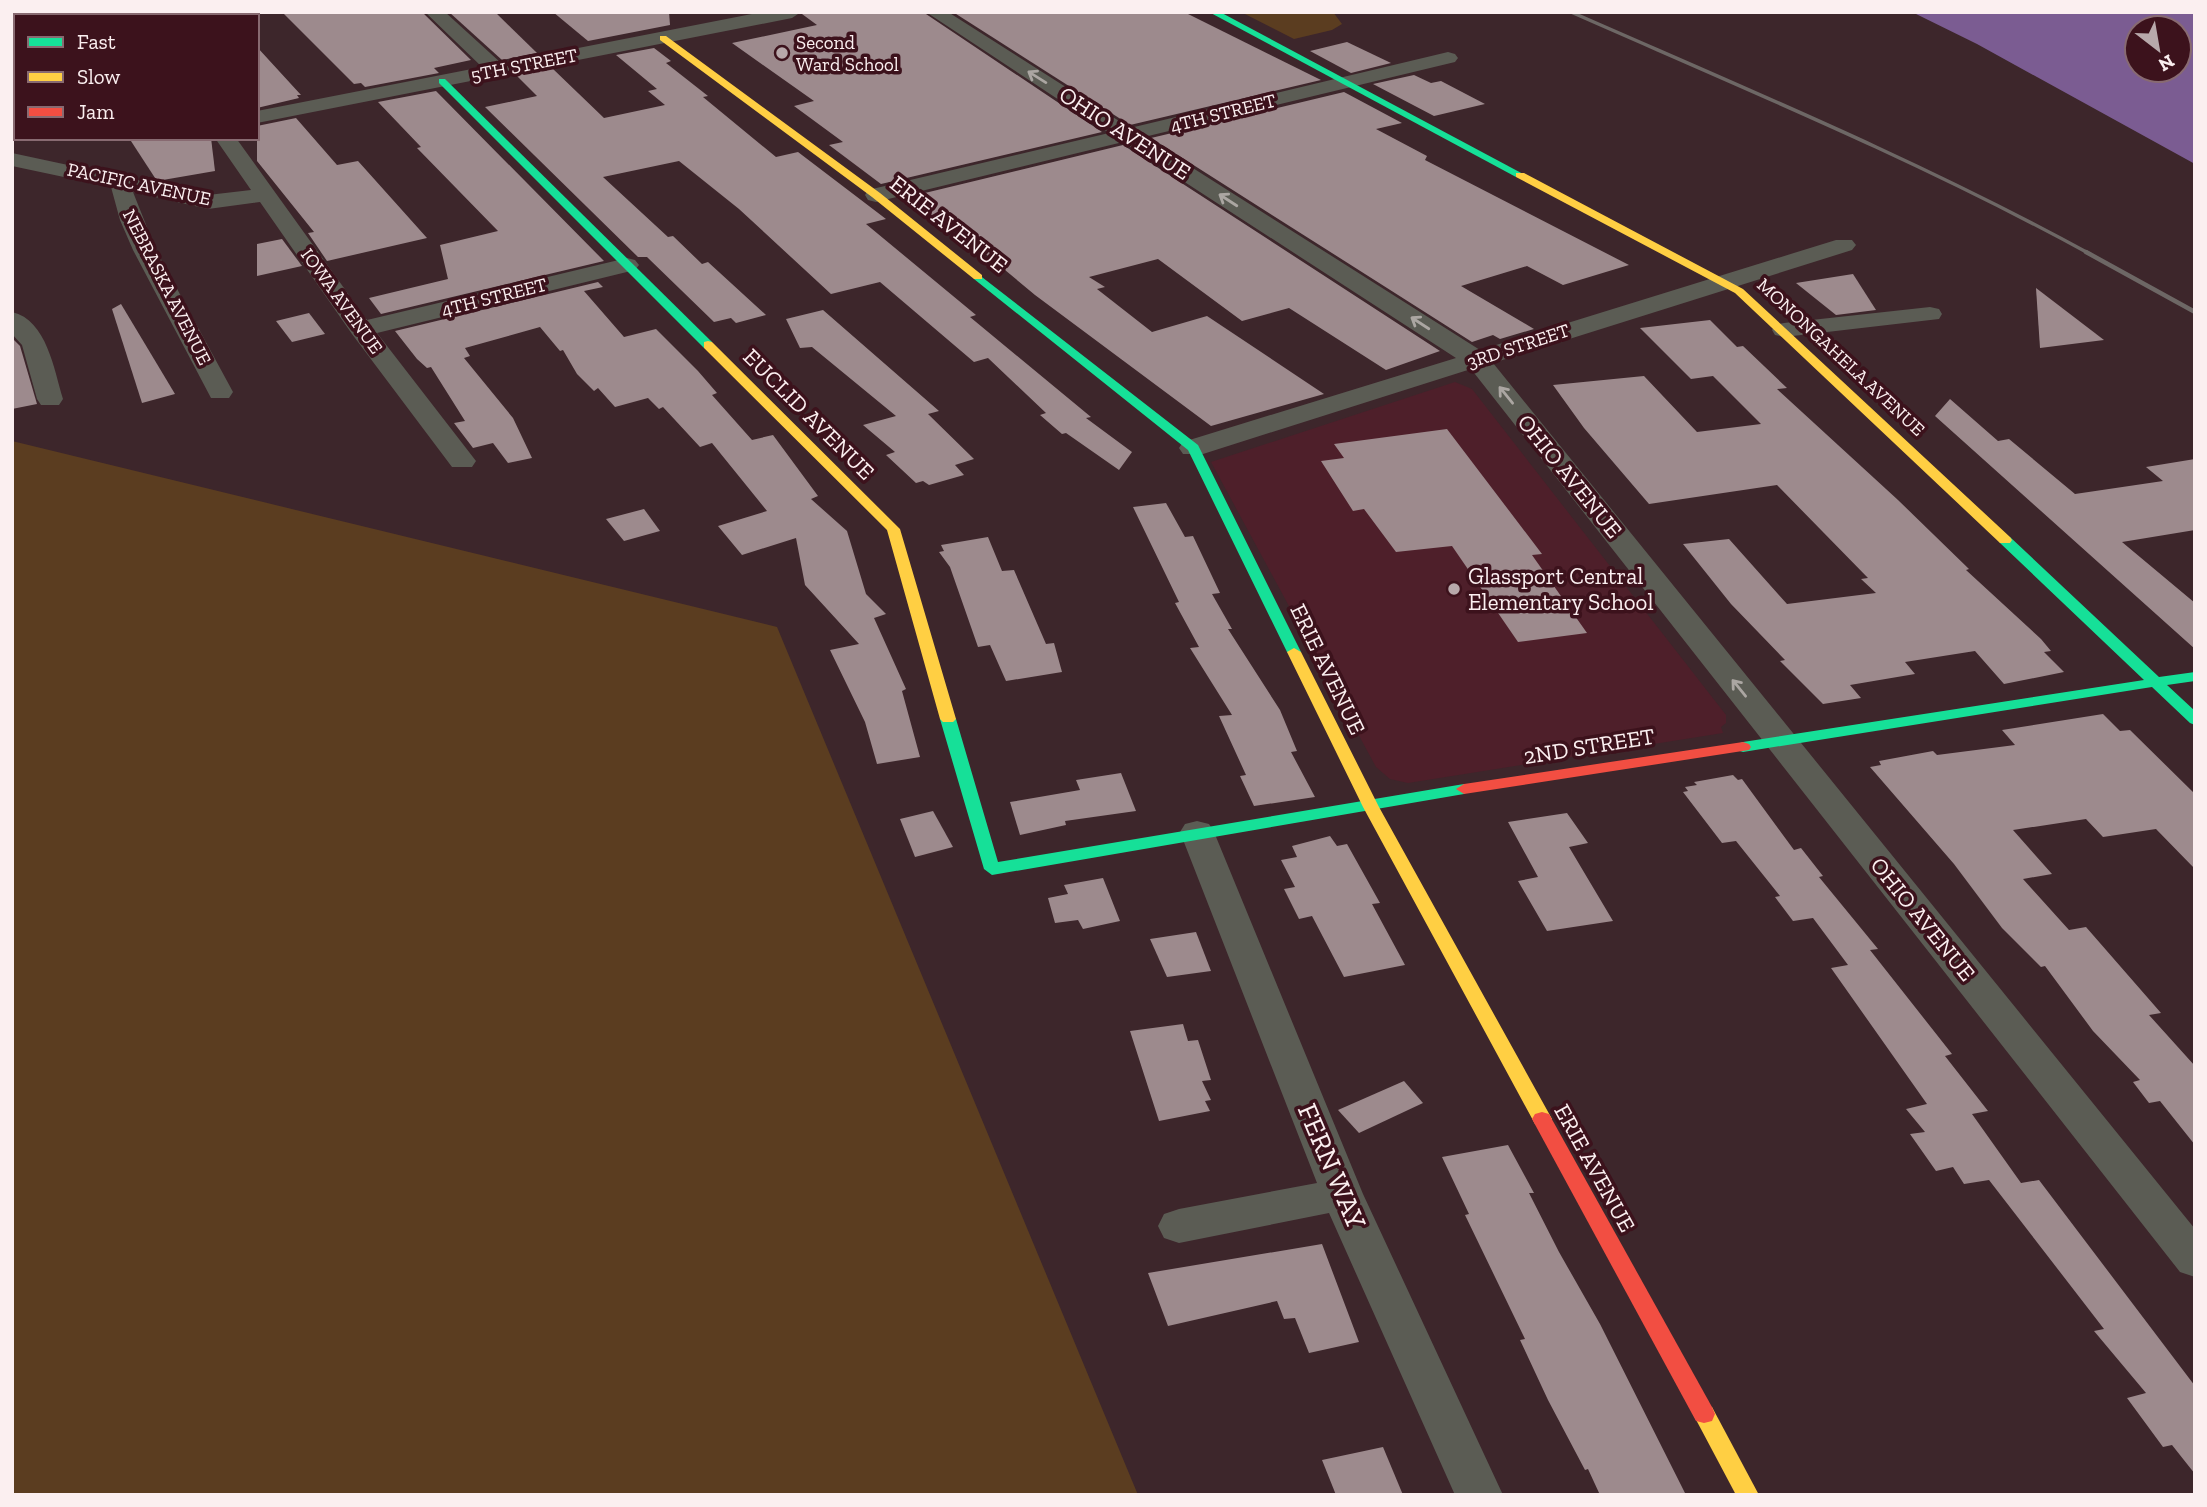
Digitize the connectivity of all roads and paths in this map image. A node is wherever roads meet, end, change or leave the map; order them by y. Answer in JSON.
{"nodes":[{"id":1,"x":434,"y":12,"type":"edge"},
{"id":2,"x":935,"y":12,"type":"edge"},
{"id":3,"x":1213,"y":12,"type":"edge"},
{"id":4,"x":785,"y":13,"type":"edge"},
{"id":5,"x":663,"y":38,"type":"junction"},
{"id":6,"x":1448,"y":58,"type":"dead end"},
{"id":7,"x":497,"y":70,"type":"junction"},
{"id":8,"x":442,"y":81,"type":"junction"},
{"id":9,"x":1346,"y":83,"type":"junction"},
{"id":10,"x":259,"y":117,"type":"edge"},
{"id":11,"x":1128,"y":135,"type":"junction"},
{"id":12,"x":226,"y":140,"type":"edge"},
{"id":13,"x":12,"y":159,"type":"edge"},
{"id":14,"x":121,"y":181,"type":"junction"},
{"id":15,"x":266,"y":195,"type":"junction"},
{"id":16,"x":876,"y":195,"type":"junction"},
{"id":17,"x":1844,"y":246,"type":"dead end"},
{"id":18,"x":627,"y":265,"type":"junction"},
{"id":19,"x":1723,"y":282,"type":"junction"},
{"id":20,"x":1930,"y":314,"type":"dead end"},
{"id":21,"x":12,"y":319,"type":"edge"},
{"id":22,"x":361,"y":329,"type":"junction"},
{"id":23,"x":1784,"y":330,"type":"junction"},
{"id":24,"x":1477,"y":360,"type":"junction"},
{"id":25,"x":220,"y":392,"type":"dead end"},
{"id":26,"x":50,"y":400,"type":"dead end"},
{"id":27,"x":1193,"y":448,"type":"junction"},
{"id":28,"x":462,"y":461,"type":"dead end"},
{"id":29,"x":2195,"y":676,"type":"edge"},
{"id":30,"x":2156,"y":683,"type":"junction"},
{"id":31,"x":2195,"y":720,"type":"edge"},
{"id":32,"x":1782,"y":741,"type":"junction"},
{"id":33,"x":1371,"y":807,"type":"junction"},
{"id":34,"x":1197,"y":832,"type":"junction"},
{"id":35,"x":992,"y":869,"type":"joint"},
{"id":36,"x":1342,"y":1194,"type":"junction"},
{"id":37,"x":1179,"y":1226,"type":"dead end"},
{"id":38,"x":2195,"y":1260,"type":"edge"},
{"id":39,"x":1479,"y":1495,"type":"edge"},
{"id":40,"x":1748,"y":1495,"type":"edge"}],
"edges":[{"from":1,"to":7,"type":"street"},
{"from":11,"to":2,"type":"street","name":"OHIO AVENUE","one_way":true},
{"from":3,"to":9,"type":"street","name":"MONONGAHELA AVENUE"},
{"from":4,"to":5,"type":"street","name":"5TH STREET"},
{"from":5,"to":7,"type":"street","name":"5TH STREET"},
{"from":5,"to":16,"type":"street","name":"ERIE AVENUE"},
{"from":6,"to":9,"type":"street","name":"4TH STREET"},
{"from":7,"to":8,"type":"street","name":"5TH STREET"},
{"from":8,"to":10,"type":"street","name":"5TH STREET"},
{"from":8,"to":18,"type":"street","name":"EUCLID AVENUE"},
{"from":9,"to":11,"type":"street","name":"4TH STREET"},
{"from":9,"to":19,"type":"street","name":"MONONGAHELA AVENUE"},
{"from":11,"to":16,"type":"street","name":"4TH STREET"},
{"from":24,"to":11,"type":"street","name":"OHIO AVENUE","one_way":true},
{"from":12,"to":15,"type":"street","name":"IOWA AVENUE"},
{"from":13,"to":14,"type":"street","name":"PACIFIC AVENUE"},
{"from":14,"to":15,"type":"street","name":"PACIFIC AVENUE"},
{"from":14,"to":25,"type":"street","name":"NEBRASKA AVENUE"},
{"from":15,"to":22,"type":"street","name":"IOWA AVENUE"},
{"from":16,"to":27,"type":"street","name":"ERIE AVENUE"},
{"from":17,"to":19,"type":"street","name":"3RD STREET"},
{"from":18,"to":22,"type":"street","name":"4TH STREET"},
{"from":18,"to":35,"type":"street","name":"EUCLID AVENUE"},
{"from":19,"to":23,"type":"street","name":"MONONGAHELA AVENUE"},
{"from":19,"to":24,"type":"street","name":"3RD STREET"},
{"from":20,"to":23,"type":"street"},
{"from":21,"to":26,"type":"street"},
{"from":22,"to":28,"type":"street","name":"IOWA AVENUE"},
{"from":23,"to":30,"type":"street","name":"MONONGAHELA AVENUE"},
{"from":24,"to":27,"type":"street","name":"3RD STREET"},
{"from":32,"to":24,"type":"street","name":"OHIO AVENUE","one_way":true},
{"from":27,"to":33,"type":"street","name":"ERIE AVENUE"},
{"from":29,"to":30,"type":"street","name":"2ND STREET"},
{"from":30,"to":31,"type":"street","name":"MONONGAHELA AVENUE"},
{"from":30,"to":32,"type":"street","name":"2ND STREET"},
{"from":32,"to":33,"type":"street","name":"2ND STREET"},
{"from":32,"to":38,"type":"street","name":"OHIO AVENUE"},
{"from":33,"to":34,"type":"street","name":"2ND STREET"},
{"from":33,"to":40,"type":"street","name":"ERIE AVENUE"},
{"from":34,"to":35,"type":"street","name":"2ND STREET"},
{"from":34,"to":36,"type":"street","name":"FERN WAY"},
{"from":36,"to":37,"type":"street"},
{"from":36,"to":39,"type":"street","name":"FERN WAY"}]}
